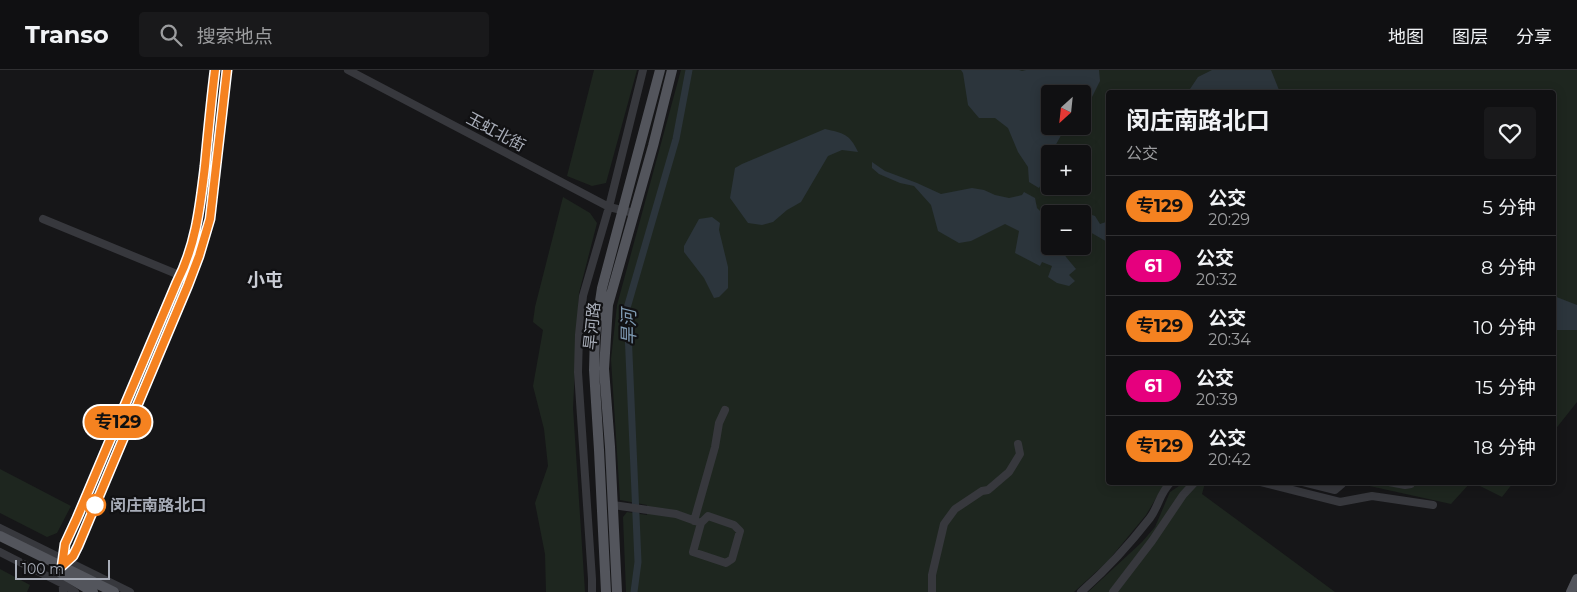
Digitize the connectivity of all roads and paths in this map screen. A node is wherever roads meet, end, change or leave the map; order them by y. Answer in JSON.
{"nodes":[{"id":1,"x":215,"y":70,"type":"edge"},
{"id":2,"x":227,"y":70,"type":"edge"},
{"id":3,"x":348,"y":70,"type":"edge"},
{"id":4,"x":643,"y":70,"type":"edge"},
{"id":5,"x":660,"y":70,"type":"edge"},
{"id":6,"x":672,"y":70,"type":"edge"},
{"id":7,"x":609,"y":206,"type":"junction"},
{"id":8,"x":622,"y":210,"type":"junction"},
{"id":9,"x":634,"y":213,"type":"junction"},
{"id":10,"x":43,"y":219,"type":"dead end"},
{"id":11,"x":180,"y":275,"type":"junction"},
{"id":12,"x":190,"y":280,"type":"junction"},
{"id":13,"x":607,"y":289,"type":"junction"},
{"id":14,"x":725,"y":410,"type":"dead end"},
{"id":15,"x":1018,"y":444,"type":"dead end"},
{"id":16,"x":1169,"y":485,"type":"edge"},
{"id":17,"x":1192,"y":485,"type":"edge"},
{"id":18,"x":1273,"y":485,"type":"edge"},
{"id":19,"x":1315,"y":485,"type":"edge"},
{"id":20,"x":1341,"y":485,"type":"edge"},
{"id":21,"x":616,"y":505,"type":"junction"},
{"id":22,"x":1433,"y":505,"type":"dead end"},
{"id":23,"x":698,"y":522,"type":"junction"},
{"id":24,"x":0,"y":528,"type":"edge"},
{"id":25,"x":0,"y":536,"type":"edge"},
{"id":26,"x":0,"y":541,"type":"edge"},
{"id":27,"x":0,"y":552,"type":"edge"},
{"id":28,"x":64,"y":564,"type":"junction"},
{"id":29,"x":1577,"y":579,"type":"edge"},
{"id":30,"x":63,"y":588,"type":"edge"},
{"id":31,"x":75,"y":592,"type":"edge"},
{"id":32,"x":93,"y":592,"type":"edge"},
{"id":33,"x":114,"y":592,"type":"edge"},
{"id":34,"x":130,"y":592,"type":"edge"},
{"id":35,"x":592,"y":592,"type":"edge"},
{"id":36,"x":606,"y":592,"type":"edge"},
{"id":37,"x":617,"y":592,"type":"edge"},
{"id":38,"x":932,"y":592,"type":"edge"},
{"id":39,"x":1081,"y":592,"type":"edge"},
{"id":40,"x":1113,"y":592,"type":"edge"},
{"id":41,"x":1571,"y":592,"type":"edge"}],
"edges":[{"from":1,"to":11,"type":"street"},
{"from":2,"to":12,"type":"street"},
{"from":3,"to":7,"type":"street","name":"玉虹北街"},
{"from":4,"to":7,"type":"street","name":"旱河路"},
{"from":5,"to":8,"type":"main road","name":"旱河路"},
{"from":6,"to":9,"type":"main road","name":"旱河路"},
{"from":7,"to":8,"type":"street","name":"玉虹北街"},
{"from":7,"to":35,"type":"street","name":"旱河路"},
{"from":8,"to":9,"type":"street","name":"玉虹北街"},
{"from":8,"to":13,"type":"main road","name":"旱河路"},
{"from":9,"to":13,"type":"main road","name":"旱河路"},
{"from":10,"to":11,"type":"street"},
{"from":11,"to":12,"type":"street"},
{"from":11,"to":28,"type":"street"},
{"from":12,"to":28,"type":"street"},
{"from":13,"to":21,"type":"main road","name":"旱河路"},
{"from":13,"to":36,"type":"main road","name":"旱河路"},
{"from":14,"to":23,"type":"street"},
{"from":15,"to":38,"type":"street"},
{"from":16,"to":39,"type":"street"},
{"from":17,"to":40,"type":"street"},
{"from":18,"to":22,"type":"street"},
{"from":19,"to":20,"type":"street"},
{"from":21,"to":23,"type":"street"},
{"from":21,"to":37,"type":"main road","name":"旱河路"},
{"from":23,"to":23,"type":"street"},
{"from":24,"to":28,"type":"street"},
{"from":25,"to":28,"type":"main road"},
{"from":26,"to":28,"type":"main road"},
{"from":27,"to":30,"type":"street"},
{"from":28,"to":30,"type":"street"},
{"from":28,"to":32,"type":"main road"},
{"from":28,"to":33,"type":"main road"},
{"from":28,"to":34,"type":"street"},
{"from":29,"to":41,"type":"main road"},
{"from":30,"to":31,"type":"street"}]}
